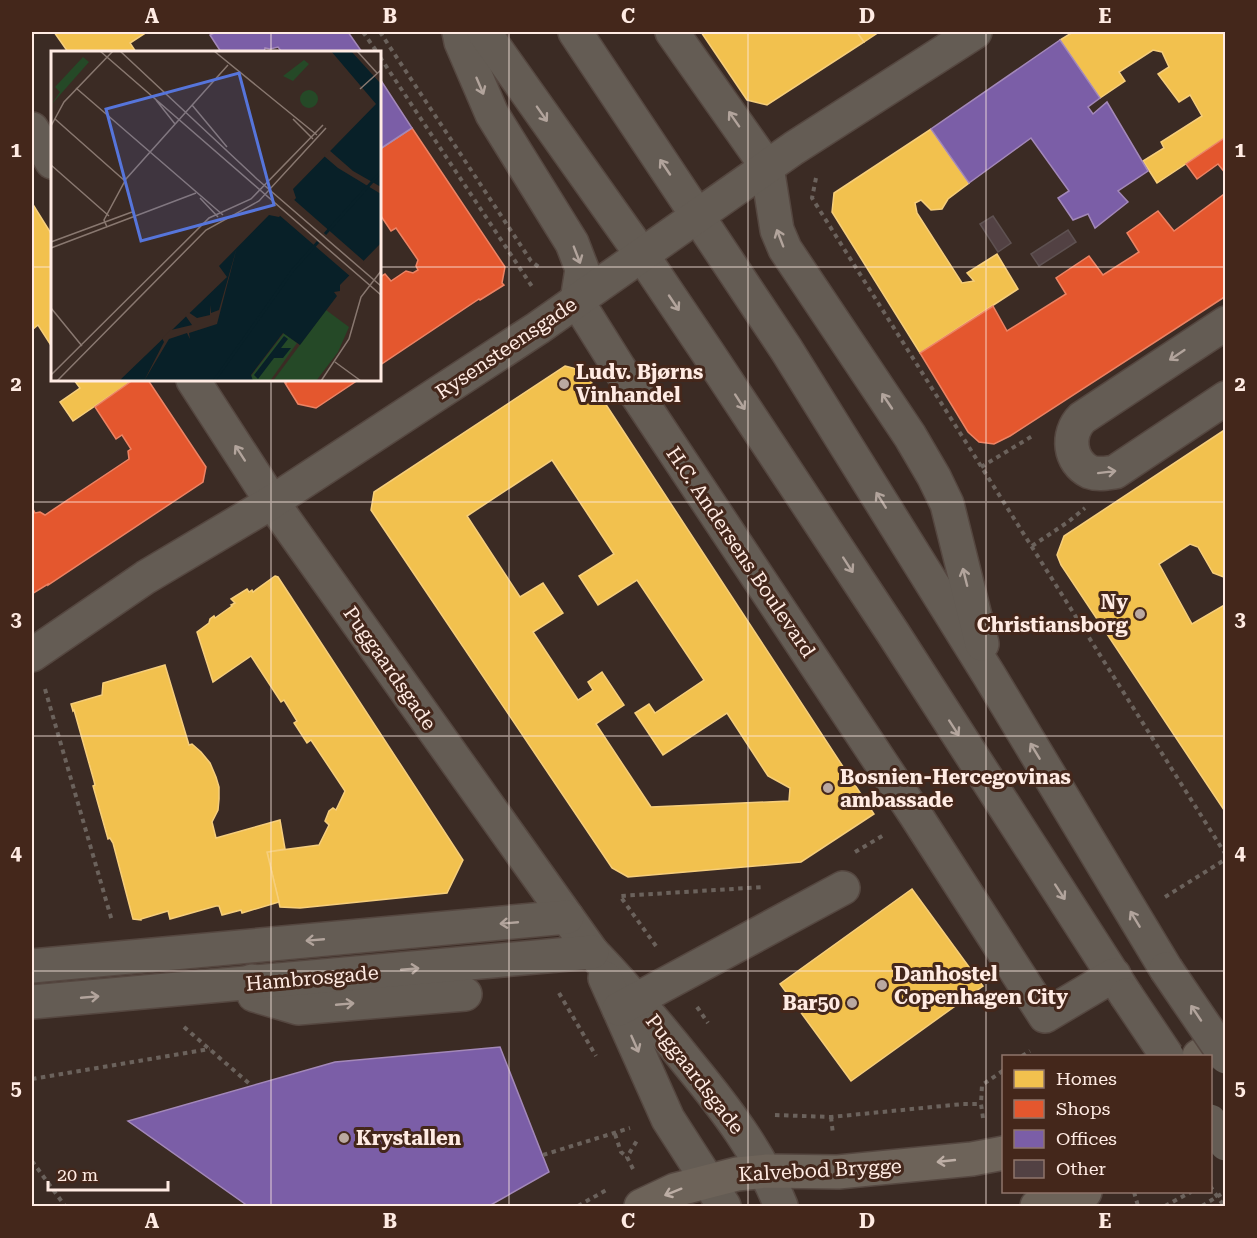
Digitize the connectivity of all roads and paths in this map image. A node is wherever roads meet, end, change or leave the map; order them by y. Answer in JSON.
{"nodes":[{"id":1,"x":363,"y":32,"type":"edge"},
{"id":2,"x":380,"y":32,"type":"edge"},
{"id":3,"x":459,"y":32,"type":"edge"},
{"id":4,"x":484,"y":32,"type":"edge"},
{"id":5,"x":575,"y":32,"type":"edge"},
{"id":6,"x":672,"y":32,"type":"edge"},
{"id":7,"x":975,"y":32,"type":"edge"},
{"id":8,"x":376,"y":51,"type":"edge"},
{"id":9,"x":32,"y":129,"type":"edge"},
{"id":10,"x":794,"y":148,"type":"junction"},
{"id":11,"x":51,"y":160,"type":"edge"},
{"id":12,"x":767,"y":167,"type":"junction"},
{"id":13,"x":697,"y":216,"type":"junction"},
{"id":14,"x":642,"y":255,"type":"junction"},
{"id":15,"x":577,"y":301,"type":"junction"},
{"id":16,"x":1226,"y":323,"type":"edge"},
{"id":17,"x":194,"y":381,"type":"edge"},
{"id":18,"x":1226,"y":398,"type":"edge"},
{"id":19,"x":1014,"y":447,"type":"dead end"},
{"id":20,"x":981,"y":467,"type":"junction"},
{"id":21,"x":272,"y":502,"type":"junction"},
{"id":22,"x":1068,"y":522,"type":"dead end"},
{"id":23,"x":1032,"y":546,"type":"junction"},
{"id":24,"x":33,"y":655,"type":"edge"},
{"id":25,"x":989,"y":675,"type":"junction"},
{"id":26,"x":885,"y":834,"type":"dead end"},
{"id":27,"x":1226,"y":857,"type":"edge"},
{"id":28,"x":845,"y":873,"type":"joint"},
{"id":29,"x":772,"y":886,"type":"dead end"},
{"id":30,"x":1134,"y":916,"type":"junction"},
{"id":31,"x":567,"y":917,"type":"junction"},
{"id":32,"x":250,"y":946,"type":"junction"},
{"id":33,"x":592,"y":952,"type":"junction"},
{"id":34,"x":537,"y":957,"type":"junction"},
{"id":35,"x":123,"y":958,"type":"junction"},
{"id":36,"x":32,"y":966,"type":"edge"},
{"id":37,"x":678,"y":977,"type":"junction"},
{"id":38,"x":253,"y":983,"type":"junction"},
{"id":39,"x":1120,"y":985,"type":"junction"},
{"id":40,"x":133,"y":993,"type":"junction"},
{"id":41,"x":465,"y":994,"type":"dead end"},
{"id":42,"x":32,"y":1002,"type":"edge"},
{"id":43,"x":628,"y":1004,"type":"junction"},
{"id":44,"x":709,"y":1025,"type":"dead end"},
{"id":45,"x":1226,"y":1040,"type":"edge"},
{"id":46,"x":210,"y":1049,"type":"junction"},
{"id":47,"x":1166,"y":1055,"type":"edge"},
{"id":48,"x":1200,"y":1055,"type":"edge"},
{"id":49,"x":1226,"y":1057,"type":"edge"},
{"id":50,"x":602,"y":1065,"type":"dead end"},
{"id":51,"x":1002,"y":1071,"type":"edge"},
{"id":52,"x":32,"y":1078,"type":"edge"},
{"id":53,"x":252,"y":1086,"type":"dead end"},
{"id":54,"x":981,"y":1104,"type":"junction"},
{"id":55,"x":768,"y":1114,"type":"dead end"},
{"id":56,"x":1226,"y":1116,"type":"edge"},
{"id":57,"x":831,"y":1117,"type":"junction"},
{"id":58,"x":983,"y":1118,"type":"dead end"},
{"id":59,"x":1212,"y":1122,"type":"edge"},
{"id":60,"x":1212,"y":1126,"type":"edge"},
{"id":61,"x":614,"y":1134,"type":"dead end"},
{"id":62,"x":833,"y":1135,"type":"dead end"},
{"id":63,"x":1226,"y":1144,"type":"edge"},
{"id":64,"x":1002,"y":1153,"type":"edge"},
{"id":65,"x":627,"y":1156,"type":"dead end"},
{"id":66,"x":32,"y":1161,"type":"edge"},
{"id":67,"x":766,"y":1171,"type":"junction"},
{"id":68,"x":1212,"y":1189,"type":"edge"},
{"id":69,"x":1226,"y":1191,"type":"edge"},
{"id":70,"x":1079,"y":1193,"type":"edge"},
{"id":71,"x":1188,"y":1193,"type":"edge"},
{"id":72,"x":715,"y":1194,"type":"edge"},
{"id":73,"x":65,"y":1206,"type":"edge"},
{"id":74,"x":641,"y":1206,"type":"edge"},
{"id":75,"x":781,"y":1206,"type":"edge"},
{"id":76,"x":1037,"y":1206,"type":"edge"},
{"id":77,"x":1165,"y":1206,"type":"edge"},
{"id":78,"x":1202,"y":1206,"type":"edge"},
{"id":79,"x":1224,"y":1206,"type":"edge"}],
"edges":[{"from":1,"to":8,"type":"path"},
{"from":2,"to":15,"type":"path"},
{"from":3,"to":15,"type":"street","one_way":true},
{"from":4,"to":14,"type":"street","one_way":true},
{"from":13,"to":5,"type":"street","one_way":true},
{"from":12,"to":6,"type":"street","one_way":true},
{"from":7,"to":10,"type":"street","name":"Rysensteensgade"},
{"from":9,"to":11,"type":"street"},
{"from":10,"to":12,"type":"street","name":"Rysensteensgade"},
{"from":10,"to":20,"type":"path"},
{"from":12,"to":13,"type":"street","name":"Rysensteensgade"},
{"from":25,"to":12,"type":"street","one_way":true},
{"from":13,"to":14,"type":"street","name":"Rysensteensgade"},
{"from":25,"to":13,"type":"street","one_way":true},
{"from":14,"to":15,"type":"street","name":"Rysensteensgade"},
{"from":14,"to":39,"type":"street","one_way":true},
{"from":15,"to":21,"type":"street","name":"Rysensteensgade"},
{"from":15,"to":39,"type":"street","name":"H.C. Andersens Boulevard"},
{"from":16,"to":18,"type":"street","one_way":true},
{"from":21,"to":17,"type":"street","name":"Puggaardsgade","one_way":true},
{"from":19,"to":20,"type":"path"},
{"from":20,"to":23,"type":"path"},
{"from":21,"to":24,"type":"street","name":"Rysensteensgade"},
{"from":21,"to":31,"type":"street","name":"Puggaardsgade"},
{"from":22,"to":23,"type":"path"},
{"from":23,"to":27,"type":"path"},
{"from":24,"to":35,"type":"path"},
{"from":30,"to":25,"type":"street","one_way":true},
{"from":26,"to":28,"type":"path"},
{"from":27,"to":30,"type":"path"},
{"from":28,"to":37,"type":"street"},
{"from":29,"to":37,"type":"path"},
{"from":49,"to":30,"type":"street","one_way":true,"bridge":true},
{"from":31,"to":32,"type":"street","name":"Hambrosgade","one_way":true},
{"from":31,"to":33,"type":"street","name":"Puggaardsgade"},
{"from":32,"to":35,"type":"street","name":"Hambrosgade"},
{"from":32,"to":38,"type":"street"},
{"from":33,"to":34,"type":"street","name":"Hambrosgade"},
{"from":33,"to":43,"type":"street","name":"Puggaardsgade"},
{"from":38,"to":34,"type":"street","name":"Hambrosgade","one_way":true},
{"from":34,"to":50,"type":"path"},
{"from":35,"to":36,"type":"street","name":"Hambrosgade"},
{"from":37,"to":43,"type":"street"},
{"from":37,"to":44,"type":"path"},
{"from":38,"to":40,"type":"street","name":"Hambrosgade"},
{"from":38,"to":41,"type":"street","one_way":true},
{"from":39,"to":47,"type":"street","bridge":true},
{"from":42,"to":40,"type":"street","name":"Hambrosgade","one_way":true},
{"from":40,"to":46,"type":"path"},
{"from":43,"to":67,"type":"street","name":"Puggaardsgade"},
{"from":43,"to":72,"type":"street","name":"Puggaardsgade","one_way":true},
{"from":45,"to":48,"type":"main road"},
{"from":46,"to":52,"type":"path"},
{"from":46,"to":53,"type":"path"},
{"from":51,"to":54,"type":"path"},
{"from":54,"to":57,"type":"path"},
{"from":54,"to":58,"type":"path"},
{"from":55,"to":57,"type":"path"},
{"from":56,"to":59,"type":"main road"},
{"from":57,"to":62,"type":"path"},
{"from":60,"to":63,"type":"street","bridge":true},
{"from":61,"to":65,"type":"path"},
{"from":64,"to":67,"type":"main road","name":"Kalvebod Brygge","one_way":true},
{"from":66,"to":73,"type":"path"},
{"from":67,"to":72,"type":"main road","name":"Kalvebod Brygge"},
{"from":67,"to":75,"type":"street","name":"Puggaardsgade"},
{"from":68,"to":79,"type":"path","bridge":true},
{"from":69,"to":78,"type":"path"},
{"from":70,"to":76,"type":"main road"},
{"from":71,"to":77,"type":"path"},
{"from":72,"to":74,"type":"main road","name":"Kalvebod Brygge","one_way":true}]}
